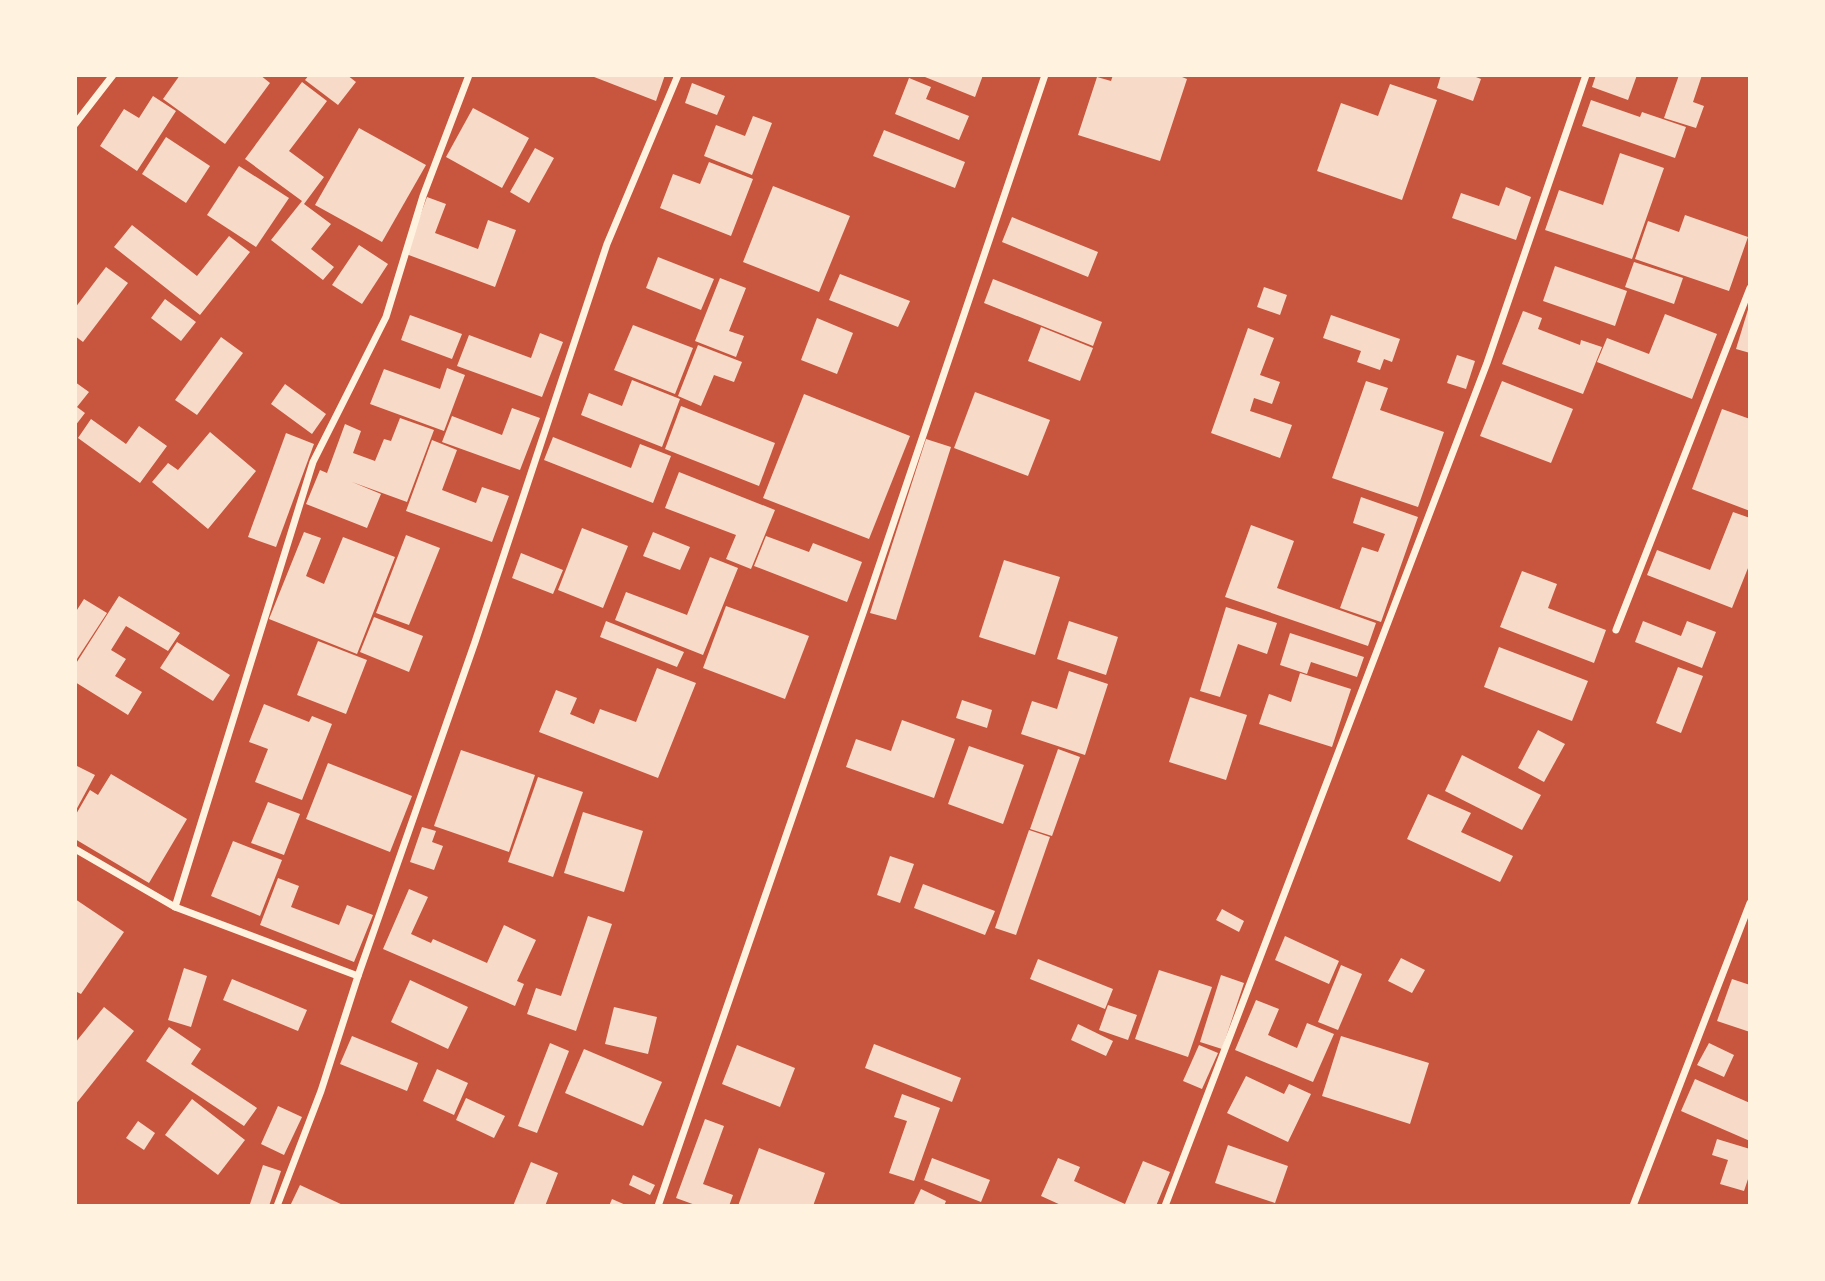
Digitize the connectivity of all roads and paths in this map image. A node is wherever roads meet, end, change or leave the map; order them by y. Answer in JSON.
{"nodes":[{"id":1,"x":113,"y":75,"type":"edge"},
{"id":2,"x":469,"y":75,"type":"edge"},
{"id":3,"x":678,"y":75,"type":"edge"},
{"id":4,"x":1045,"y":75,"type":"edge"},
{"id":5,"x":1586,"y":75,"type":"edge"},
{"id":6,"x":75,"y":124,"type":"edge"},
{"id":7,"x":1750,"y":288,"type":"edge"},
{"id":8,"x":1616,"y":630,"type":"dead end"},
{"id":9,"x":75,"y":849,"type":"edge"},
{"id":10,"x":1750,"y":903,"type":"edge"},
{"id":11,"x":175,"y":907,"type":"junction"},
{"id":12,"x":358,"y":976,"type":"junction"},
{"id":13,"x":277,"y":1206,"type":"edge"},
{"id":14,"x":657,"y":1206,"type":"edge"},
{"id":15,"x":1165,"y":1206,"type":"edge"},
{"id":16,"x":1633,"y":1206,"type":"edge"}],
"edges":[{"from":1,"to":6,"type":"street"},
{"from":2,"to":11,"type":"street"},
{"from":3,"to":12,"type":"street"},
{"from":4,"to":14,"type":"street"},
{"from":5,"to":15,"type":"street"},
{"from":7,"to":8,"type":"street"},
{"from":9,"to":11,"type":"street"},
{"from":10,"to":16,"type":"street"},
{"from":11,"to":12,"type":"street"},
{"from":12,"to":13,"type":"street"}]}
